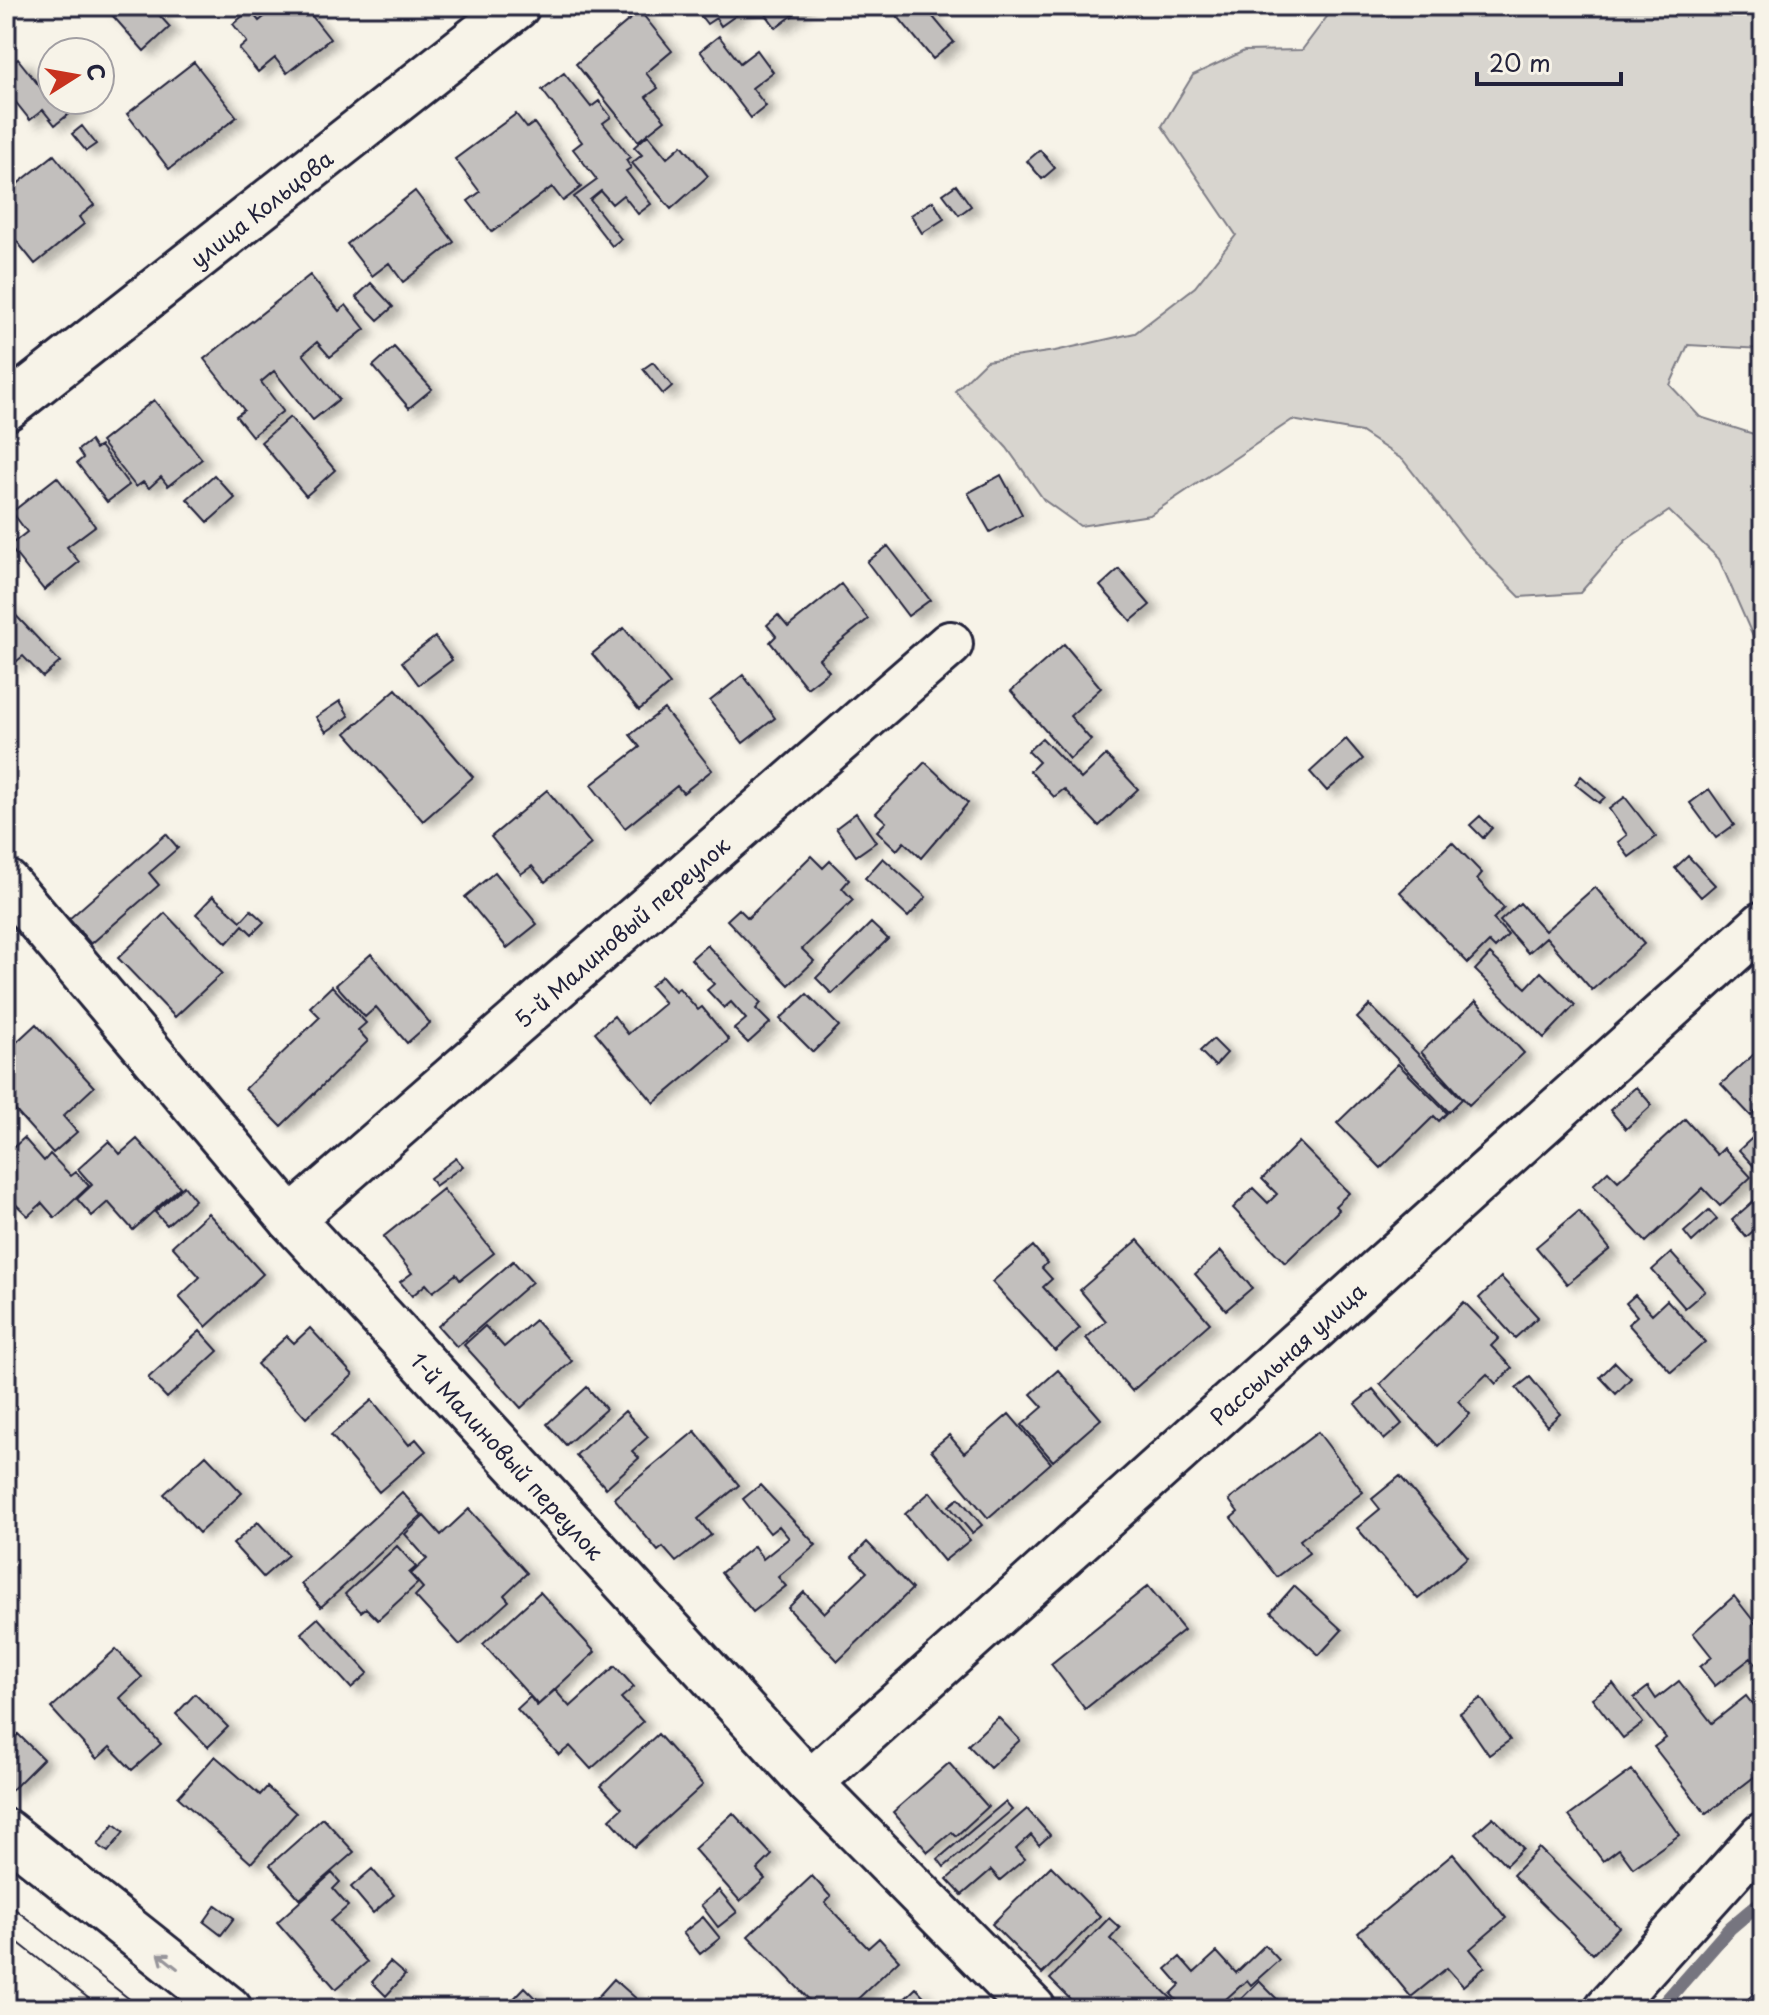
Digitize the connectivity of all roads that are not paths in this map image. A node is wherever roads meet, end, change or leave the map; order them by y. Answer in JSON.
{"nodes":[{"id":1,"x":517,"y":6,"type":"edge"},
{"id":2,"x":6,"y":408,"type":"edge"},
{"id":3,"x":950,"y":644,"type":"dead end"},
{"id":4,"x":6,"y":882,"type":"edge"},
{"id":5,"x":1763,"y":924,"type":"edge"},
{"id":6,"x":291,"y":1219,"type":"junction"},
{"id":7,"x":810,"y":1783,"type":"junction"},
{"id":8,"x":6,"y":1832,"type":"edge"},
{"id":9,"x":1763,"y":1835,"type":"edge"},
{"id":10,"x":229,"y":2009,"type":"edge"},
{"id":11,"x":1033,"y":2009,"type":"edge"},
{"id":12,"x":1607,"y":2009,"type":"edge"}],
"edges":[{"from":1,"to":2,"type":"street","name":"улица Кольцова"},
{"from":3,"to":6,"type":"street","name":"5-й Малиновый переулок"},
{"from":4,"to":6,"type":"street","name":"1-й Малиновый переулок"},
{"from":5,"to":7,"type":"street","name":"Рассыльная улица"},
{"from":6,"to":7,"type":"street","name":"1-й Малиновый переулок"},
{"from":7,"to":11,"type":"street","name":"1-й Малиновый переулок"},
{"from":10,"to":8,"type":"street","one_way":true},
{"from":9,"to":12,"type":"street"}]}
